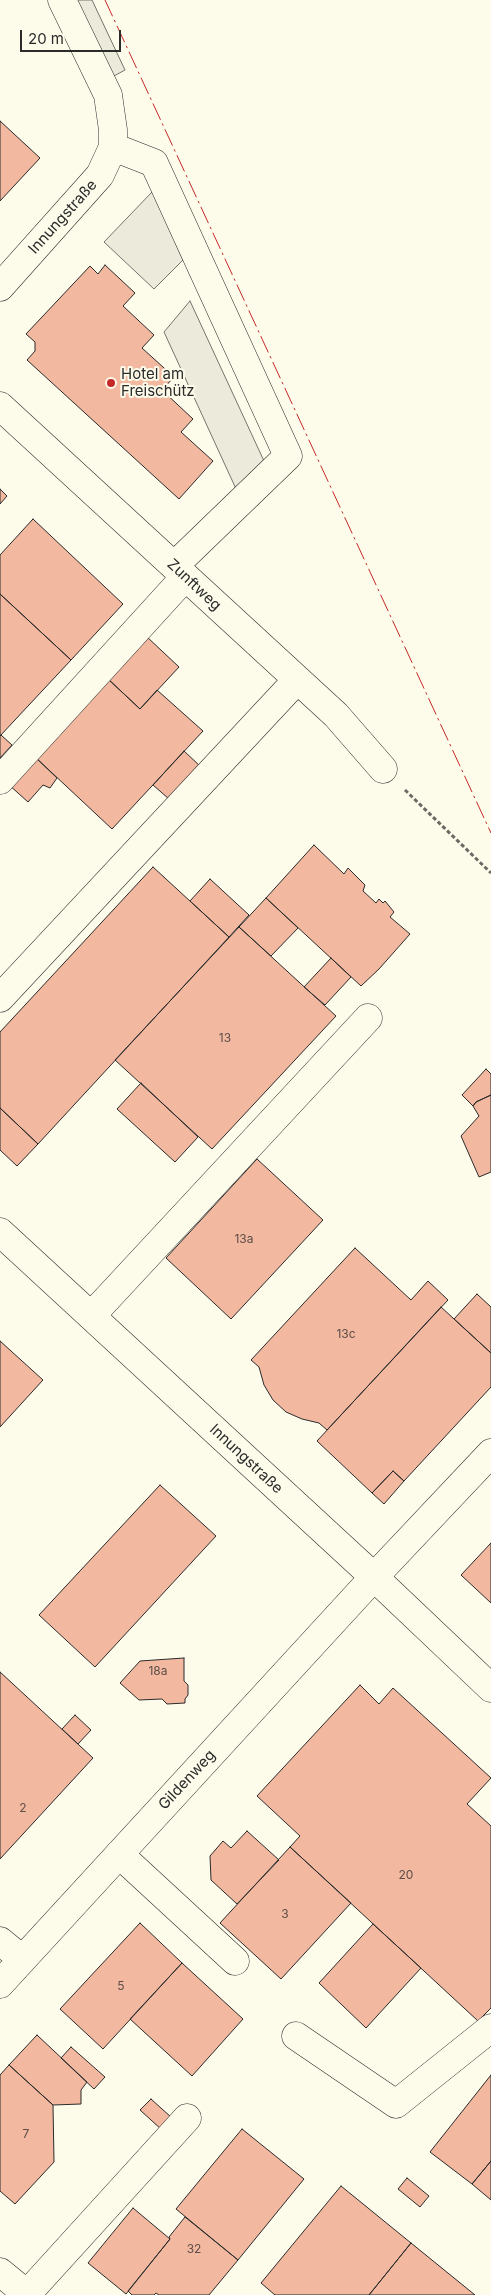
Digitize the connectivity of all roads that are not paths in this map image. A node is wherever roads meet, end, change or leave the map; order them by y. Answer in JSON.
{"nodes":[{"id":1,"x":62,"y":0,"type":"edge"},
{"id":2,"x":113,"y":147,"type":"junction"},
{"id":3,"x":0,"y":287,"type":"edge"},
{"id":4,"x":0,"y":406,"type":"edge"},
{"id":5,"x":179,"y":571,"type":"junction"},
{"id":6,"x":297,"y":680,"type":"junction"},
{"id":7,"x":383,"y":769,"type":"road end"},
{"id":8,"x":0,"y":780,"type":"edge"},
{"id":9,"x":0,"y":998,"type":"edge"},
{"id":10,"x":368,"y":1018,"type":"dead end"},
{"id":11,"x":0,"y":1232,"type":"edge"},
{"id":12,"x":91,"y":1316,"type":"junction"},
{"id":13,"x":491,"y":1453,"type":"edge"},
{"id":14,"x":374,"y":1577,"type":"junction"},
{"id":15,"x":491,"y":1688,"type":"edge"},
{"id":16,"x":119,"y":1854,"type":"junction"},
{"id":17,"x":0,"y":1941,"type":"edge"},
{"id":18,"x":22,"y":1960,"type":"junction"},
{"id":19,"x":235,"y":1961,"type":"dead end"},
{"id":20,"x":0,"y":1984,"type":"edge"},
{"id":21,"x":491,"y":2028,"type":"edge"},
{"id":22,"x":296,"y":2036,"type":"dead end"},
{"id":23,"x":187,"y":2118,"type":"dead end"},
{"id":24,"x":0,"y":2272,"type":"edge"},
{"id":25,"x":28,"y":2295,"type":"edge"}],
"edges":[{"from":1,"to":2,"type":"street","name":"Innungstraße"},
{"from":2,"to":3,"type":"street","name":"Innungstraße"},
{"from":2,"to":5,"type":"street"},
{"from":4,"to":5,"type":"street","name":"Zunftweg"},
{"from":5,"to":6,"type":"street","name":"Zunftweg"},
{"from":5,"to":8,"type":"street"},
{"from":6,"to":7,"type":"street","name":"Zunftweg"},
{"from":6,"to":9,"type":"street"},
{"from":10,"to":12,"type":"street"},
{"from":11,"to":12,"type":"street","name":"Innungstraße"},
{"from":12,"to":14,"type":"street","name":"Innungstraße"},
{"from":13,"to":14,"type":"street","name":"Gildenweg"},
{"from":14,"to":15,"type":"street","name":"Innungstraße"},
{"from":14,"to":16,"type":"street","name":"Gildenweg"},
{"from":16,"to":18,"type":"street","name":"Gildenweg"},
{"from":16,"to":19,"type":"street"},
{"from":17,"to":18,"type":"street"},
{"from":18,"to":20,"type":"street","name":"Gildenweg"},
{"from":21,"to":22,"type":"street"},
{"from":23,"to":25,"type":"street"},
{"from":24,"to":25,"type":"street"}]}
